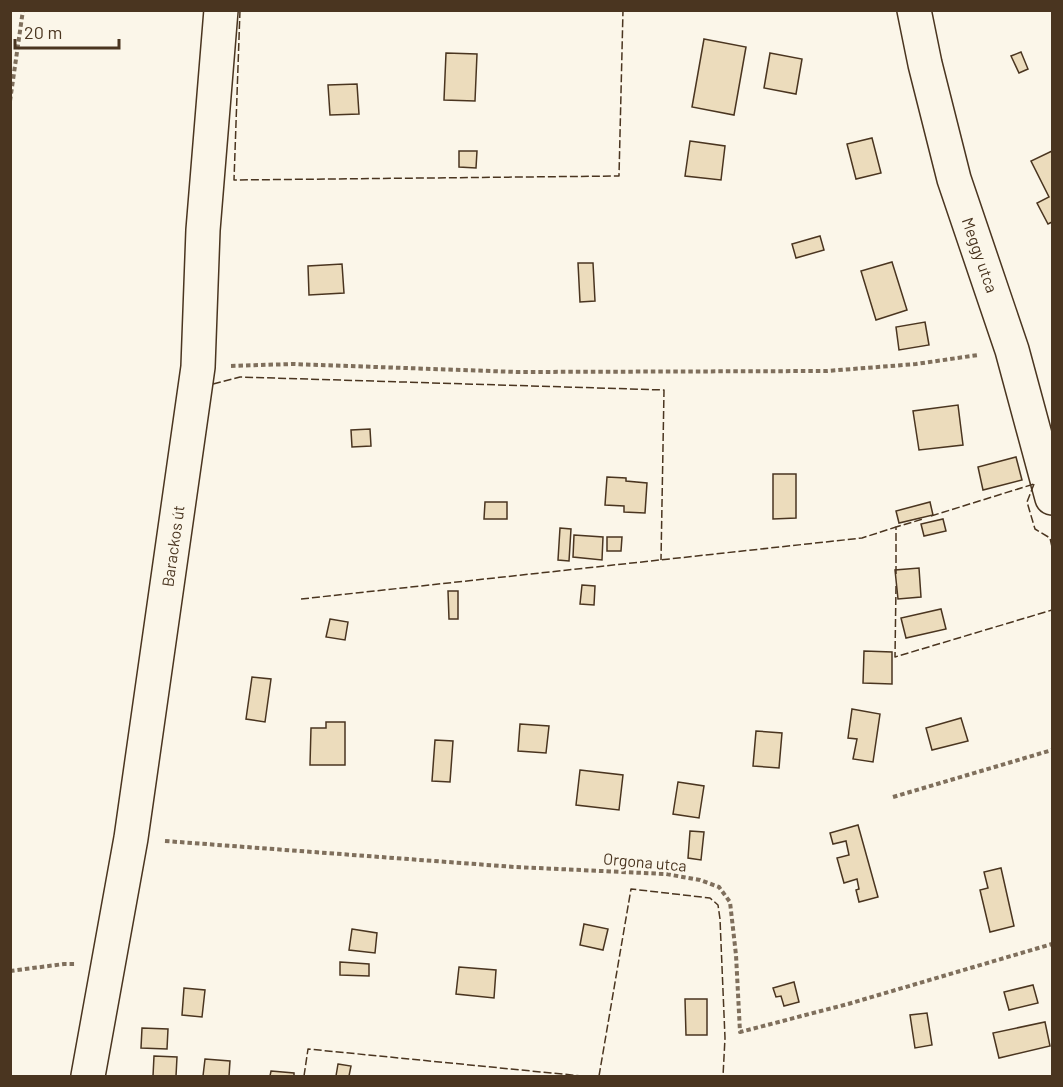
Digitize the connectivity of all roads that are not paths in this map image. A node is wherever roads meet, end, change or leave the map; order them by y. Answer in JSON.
{"nodes":[{"id":1,"x":221,"y":10,"type":"edge"},
{"id":2,"x":915,"y":10,"type":"edge"},
{"id":3,"x":1053,"y":498,"type":"edge"},
{"id":4,"x":88,"y":1077,"type":"edge"}],
"edges":[{"from":1,"to":4,"type":"street","name":"Barackos út"},
{"from":2,"to":3,"type":"street","name":"Meggy utca"}]}
